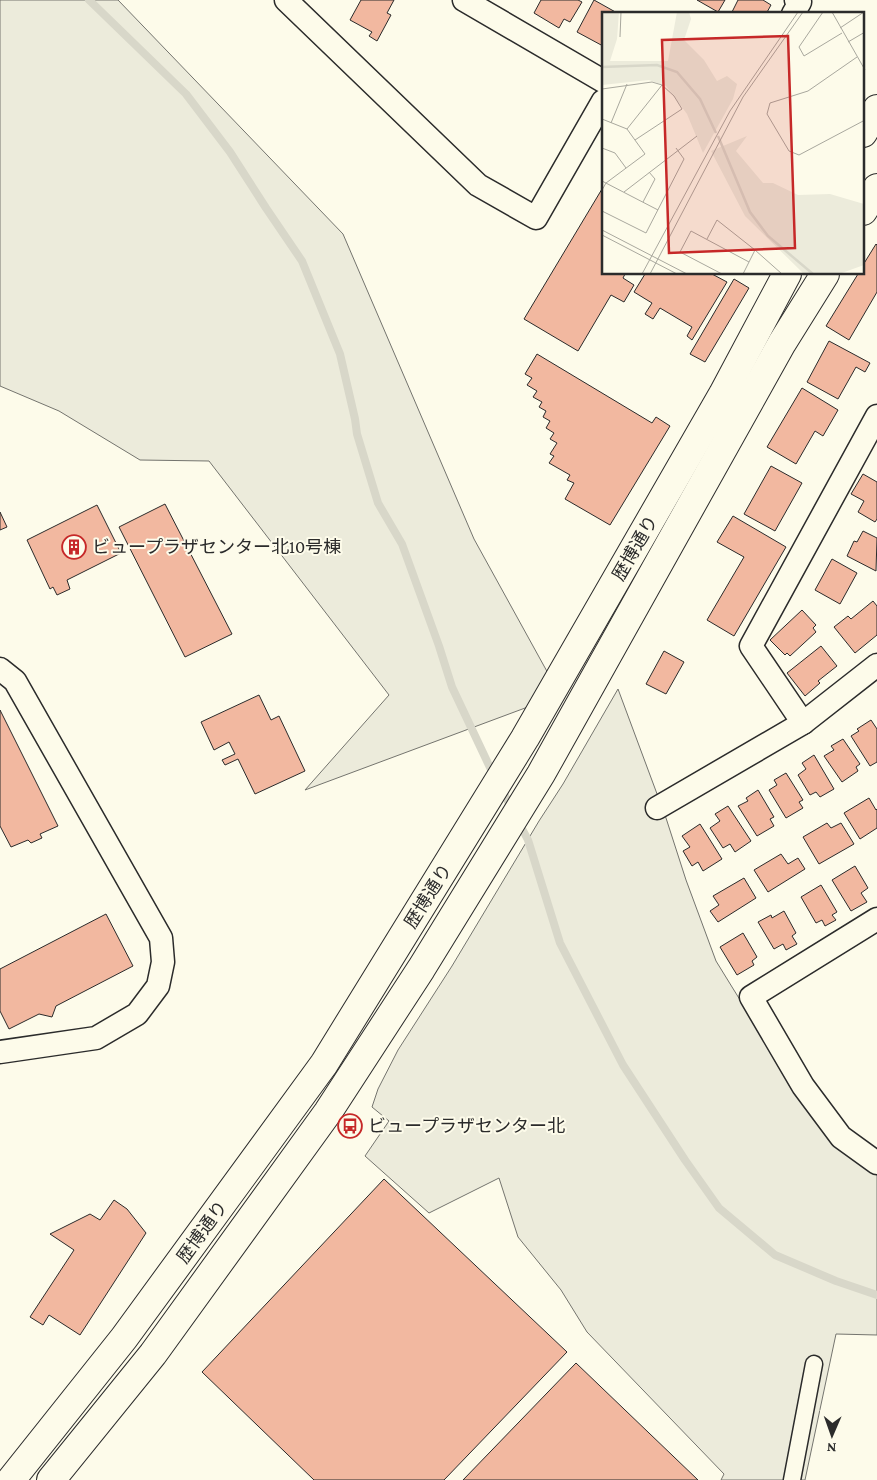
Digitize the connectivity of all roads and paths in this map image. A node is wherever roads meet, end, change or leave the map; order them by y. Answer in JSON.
{"nodes":[{"id":1,"x":286,"y":0,"type":"edge"},
{"id":2,"x":464,"y":0,"type":"edge"},
{"id":3,"x":796,"y":0,"type":"edge"},
{"id":4,"x":794,"y":12,"type":"edge"},
{"id":5,"x":602,"y":80,"type":"edge"},
{"id":6,"x":602,"y":103,"type":"edge"},
{"id":7,"x":877,"y":109,"type":"edge"},
{"id":8,"x":864,"y":131,"type":"edge"},
{"id":9,"x":877,"y":188,"type":"edge"},
{"id":10,"x":864,"y":209,"type":"edge"},
{"id":11,"x":787,"y":275,"type":"edge"},
{"id":12,"x":824,"y":275,"type":"edge"},
{"id":13,"x":877,"y":416,"type":"edge"},
{"id":14,"x":877,"y":665,"type":"edge"},
{"id":15,"x":0,"y":669,"type":"edge"},
{"id":16,"x":803,"y":723,"type":"junction"},
{"id":17,"x":657,"y":808,"type":"dead end"},
{"id":18,"x":877,"y":919,"type":"edge"},
{"id":19,"x":0,"y":1052,"type":"edge"},
{"id":20,"x":877,"y":1163,"type":"edge"},
{"id":21,"x":814,"y":1364,"type":"dead end"},
{"id":22,"x":11,"y":1480,"type":"edge"},
{"id":23,"x":51,"y":1480,"type":"edge"},
{"id":24,"x":792,"y":1480,"type":"edge"}],
"edges":[{"from":1,"to":6,"type":"street"},
{"from":2,"to":5,"type":"street"},
{"from":3,"to":4,"type":"street"},
{"from":7,"to":8,"type":"street"},
{"from":9,"to":10,"type":"street"},
{"from":11,"to":22,"type":"street","name":"歴博通り"},
{"from":12,"to":23,"type":"street","name":"歴博通り"},
{"from":13,"to":16,"type":"street"},
{"from":14,"to":16,"type":"street"},
{"from":15,"to":19,"type":"street"},
{"from":16,"to":17,"type":"street"},
{"from":18,"to":20,"type":"street"},
{"from":21,"to":24,"type":"street"}]}
